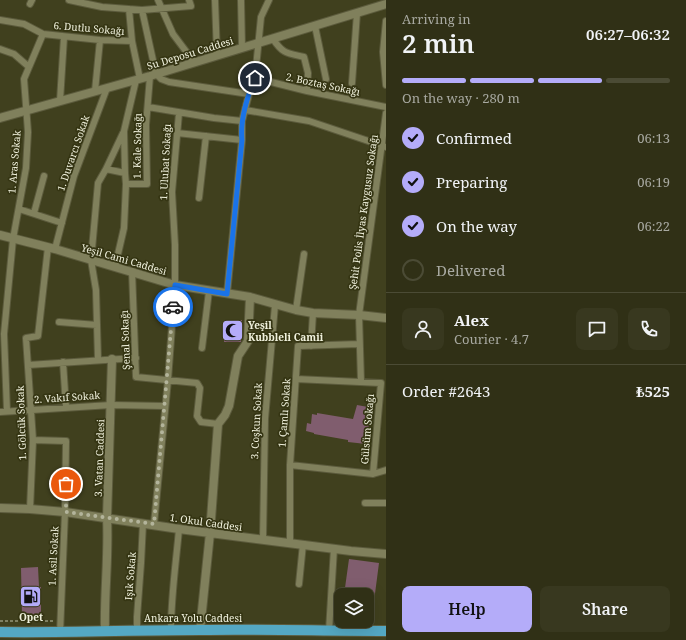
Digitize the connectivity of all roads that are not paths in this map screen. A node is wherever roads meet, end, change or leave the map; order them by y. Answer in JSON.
{"nodes":[{"id":1,"x":69,"y":0,"type":"edge"},
{"id":2,"x":158,"y":0,"type":"edge"},
{"id":3,"x":189,"y":0,"type":"edge"},
{"id":4,"x":215,"y":0,"type":"edge"},
{"id":5,"x":241,"y":0,"type":"edge"},
{"id":6,"x":269,"y":0,"type":"edge"},
{"id":7,"x":386,"y":4,"type":"edge"},
{"id":8,"x":129,"y":9,"type":"junction"},
{"id":9,"x":162,"y":9,"type":"junction"},
{"id":10,"x":142,"y":10,"type":"junction"},
{"id":11,"x":357,"y":13,"type":"junction"},
{"id":12,"x":0,"y":20,"type":"edge"},
{"id":13,"x":386,"y":21,"type":"edge"},
{"id":14,"x":315,"y":26,"type":"junction"},
{"id":15,"x":43,"y":34,"type":"junction"},
{"id":16,"x":64,"y":37,"type":"junction"},
{"id":17,"x":273,"y":39,"type":"junction"},
{"id":18,"x":100,"y":40,"type":"junction"},
{"id":19,"x":132,"y":41,"type":"junction"},
{"id":20,"x":259,"y":42,"type":"junction"},
{"id":21,"x":242,"y":47,"type":"junction"},
{"id":22,"x":0,"y":48,"type":"edge"},
{"id":23,"x":385,"y":51,"type":"edge"},
{"id":24,"x":217,"y":55,"type":"junction"},
{"id":25,"x":194,"y":62,"type":"junction"},
{"id":26,"x":29,"y":67,"type":"junction"},
{"id":27,"x":153,"y":75,"type":"junction"},
{"id":28,"x":255,"y":78,"type":"junction"},
{"id":29,"x":326,"y":79,"type":"dead end"},
{"id":30,"x":138,"y":80,"type":"junction"},
{"id":31,"x":352,"y":83,"type":"dead end"},
{"id":32,"x":386,"y":85,"type":"edge"},
{"id":33,"x":107,"y":88,"type":"junction"},
{"id":34,"x":95,"y":91,"type":"junction"},
{"id":35,"x":307,"y":91,"type":"junction"},
{"id":36,"x":249,"y":94,"type":"junction"},
{"id":37,"x":60,"y":101,"type":"junction"},
{"id":38,"x":148,"y":107,"type":"junction"},
{"id":39,"x":386,"y":107,"type":"edge"},
{"id":40,"x":26,"y":110,"type":"junction"},
{"id":41,"x":245,"y":110,"type":"junction"},
{"id":42,"x":179,"y":113,"type":"junction"},
{"id":43,"x":386,"y":113,"type":"edge"},
{"id":44,"x":0,"y":118,"type":"edge"},
{"id":45,"x":242,"y":121,"type":"junction"},
{"id":46,"x":124,"y":131,"type":"junction"},
{"id":47,"x":177,"y":133,"type":"junction"},
{"id":48,"x":206,"y":136,"type":"junction"},
{"id":49,"x":242,"y":140,"type":"junction"},
{"id":50,"x":384,"y":147,"type":"edge"},
{"id":51,"x":106,"y":169,"type":"junction"},
{"id":52,"x":125,"y":173,"type":"junction"},
{"id":53,"x":44,"y":176,"type":"dead end"},
{"id":54,"x":126,"y":184,"type":"junction"},
{"id":55,"x":199,"y":198,"type":"dead end"},
{"id":56,"x":20,"y":209,"type":"junction"},
{"id":57,"x":34,"y":214,"type":"junction"},
{"id":58,"x":62,"y":223,"type":"junction"},
{"id":59,"x":0,"y":235,"type":"edge"},
{"id":60,"x":13,"y":239,"type":"junction"},
{"id":61,"x":52,"y":248,"type":"junction"},
{"id":62,"x":304,"y":254,"type":"dead end"},
{"id":63,"x":91,"y":260,"type":"junction"},
{"id":64,"x":116,"y":267,"type":"junction"},
{"id":65,"x":132,"y":272,"type":"junction"},
{"id":66,"x":175,"y":285,"type":"junction"},
{"id":67,"x":209,"y":291,"type":"junction"},
{"id":68,"x":227,"y":294,"type":"junction"},
{"id":69,"x":250,"y":297,"type":"junction"},
{"id":70,"x":275,"y":304,"type":"junction"},
{"id":71,"x":296,"y":310,"type":"junction"},
{"id":72,"x":313,"y":313,"type":"junction"},
{"id":73,"x":359,"y":315,"type":"junction"},
{"id":74,"x":386,"y":318,"type":"edge"},
{"id":75,"x":60,"y":322,"type":"dead end"},
{"id":76,"x":97,"y":325,"type":"junction"},
{"id":77,"x":26,"y":338,"type":"joint"},
{"id":78,"x":359,"y":344,"type":"junction"},
{"id":79,"x":311,"y":346,"type":"junction"},
{"id":80,"x":202,"y":348,"type":"dead end"},
{"id":81,"x":136,"y":358,"type":"junction"},
{"id":82,"x":112,"y":359,"type":"junction"},
{"id":83,"x":98,"y":360,"type":"junction"},
{"id":84,"x":64,"y":362,"type":"junction"},
{"id":85,"x":28,"y":365,"type":"junction"},
{"id":86,"x":296,"y":379,"type":"junction"},
{"id":87,"x":168,"y":380,"type":"junction"},
{"id":88,"x":361,"y":382,"type":"junction"},
{"id":89,"x":112,"y":404,"type":"junction"},
{"id":90,"x":165,"y":406,"type":"junction"},
{"id":91,"x":66,"y":407,"type":"junction"},
{"id":92,"x":32,"y":410,"type":"junction"},
{"id":93,"x":3,"y":412,"type":"edge"},
{"id":94,"x":218,"y":424,"type":"junction"},
{"id":95,"x":33,"y":440,"type":"junction"},
{"id":96,"x":290,"y":465,"type":"junction"},
{"id":97,"x":386,"y":470,"type":"edge"},
{"id":98,"x":373,"y":474,"type":"junction"},
{"id":99,"x":365,"y":503,"type":"dead end"},
{"id":100,"x":386,"y":503,"type":"edge"},
{"id":101,"x":0,"y":508,"type":"edge"},
{"id":102,"x":30,"y":509,"type":"junction"},
{"id":103,"x":66,"y":512,"type":"junction"},
{"id":104,"x":107,"y":518,"type":"junction"},
{"id":105,"x":142,"y":523,"type":"junction"},
{"id":106,"x":154,"y":524,"type":"junction"},
{"id":107,"x":179,"y":529,"type":"junction"},
{"id":108,"x":210,"y":532,"type":"junction"},
{"id":109,"x":263,"y":539,"type":"junction"},
{"id":110,"x":290,"y":542,"type":"junction"},
{"id":111,"x":303,"y":544,"type":"junction"},
{"id":112,"x":334,"y":548,"type":"junction"},
{"id":113,"x":386,"y":554,"type":"edge"},
{"id":114,"x":299,"y":584,"type":"dead end"},
{"id":115,"x":105,"y":630,"type":"junction"},
{"id":116,"x":137,"y":630,"type":"junction"},
{"id":117,"x":171,"y":630,"type":"junction"},
{"id":118,"x":200,"y":630,"type":"junction"},
{"id":119,"x":329,"y":631,"type":"junction"},
{"id":120,"x":386,"y":631,"type":"edge"},
{"id":121,"x":0,"y":632,"type":"edge"},
{"id":122,"x":60,"y":633,"type":"junction"}],
"edges":[{"from":1,"to":8,"type":"street"},
{"from":2,"to":9,"type":"street"},
{"from":3,"to":9,"type":"street"},
{"from":4,"to":24,"type":"street"},
{"from":5,"to":21,"type":"street"},
{"from":6,"to":20,"type":"street"},
{"from":7,"to":11,"type":"main road","name":"Su Deposu Caddesi"},
{"from":8,"to":10,"type":"street"},
{"from":8,"to":19,"type":"street"},
{"from":9,"to":10,"type":"street"},
{"from":9,"to":25,"type":"street"},
{"from":10,"to":27,"type":"street","name":"1. Kale Sokağı"},
{"from":11,"to":14,"type":"main road","name":"Su Deposu Caddesi"},
{"from":11,"to":31,"type":"street"},
{"from":12,"to":15,"type":"street","name":"6. Dutlu Sokağı"},
{"from":13,"to":23,"type":"street"},
{"from":14,"to":17,"type":"main road","name":"Su Deposu Caddesi"},
{"from":14,"to":29,"type":"street"},
{"from":15,"to":16,"type":"street","name":"6. Dutlu Sokağı"},
{"from":15,"to":26,"type":"street","name":"1. Aras Sokak"},
{"from":16,"to":18,"type":"street","name":"6. Dutlu Sokağı"},
{"from":16,"to":37,"type":"street"},
{"from":17,"to":20,"type":"main road","name":"Su Deposu Caddesi"},
{"from":17,"to":35,"type":"street"},
{"from":18,"to":19,"type":"street","name":"6. Dutlu Sokağı"},
{"from":18,"to":34,"type":"street"},
{"from":19,"to":30,"type":"street"},
{"from":20,"to":21,"type":"main road","name":"Su Deposu Caddesi"},
{"from":20,"to":28,"type":"street"},
{"from":21,"to":24,"type":"main road","name":"Su Deposu Caddesi"},
{"from":22,"to":26,"type":"street"},
{"from":23,"to":32,"type":"street"},
{"from":24,"to":25,"type":"main road","name":"Su Deposu Caddesi"},
{"from":25,"to":27,"type":"main road","name":"Su Deposu Caddesi"},
{"from":26,"to":40,"type":"street","name":"1. Aras Sokak"},
{"from":27,"to":30,"type":"main road","name":"Su Deposu Caddesi"},
{"from":27,"to":36,"type":"street"},
{"from":27,"to":38,"type":"street","name":"1. Kale Sokağı"},
{"from":28,"to":35,"type":"street","name":"2. Boztaş Sokağı"},
{"from":28,"to":36,"type":"street"},
{"from":30,"to":33,"type":"main road","name":"Su Deposu Caddesi"},
{"from":30,"to":46,"type":"street"},
{"from":33,"to":34,"type":"main road","name":"Su Deposu Caddesi"},
{"from":33,"to":58,"type":"street","name":"1. Duvarcı Sokak"},
{"from":34,"to":37,"type":"main road","name":"Su Deposu Caddesi"},
{"from":35,"to":39,"type":"street","name":"2. Boztaş Sokağı"},
{"from":36,"to":41,"type":"street"},
{"from":37,"to":40,"type":"main road","name":"Su Deposu Caddesi"},
{"from":38,"to":42,"type":"street"},
{"from":38,"to":54,"type":"street","name":"1. Kale Sokağı"},
{"from":40,"to":44,"type":"main road","name":"Su Deposu Caddesi"},
{"from":40,"to":56,"type":"street","name":"1. Aras Sokak"},
{"from":41,"to":45,"type":"street"},
{"from":41,"to":50,"type":"street"},
{"from":42,"to":45,"type":"street"},
{"from":42,"to":47,"type":"street","name":"1. Ulubat Sokağı"},
{"from":43,"to":50,"type":"street","name":"Şehit Polis İlyas Kaygusuz Sokağı"},
{"from":45,"to":49,"type":"street"},
{"from":46,"to":51,"type":"street"},
{"from":46,"to":52,"type":"street"},
{"from":47,"to":48,"type":"street"},
{"from":47,"to":66,"type":"street","name":"1. Ulubat Sokağı"},
{"from":48,"to":49,"type":"street"},
{"from":48,"to":55,"type":"street"},
{"from":49,"to":68,"type":"street"},
{"from":50,"to":73,"type":"street","name":"Şehit Polis İlyas Kaygusuz Sokağı"},
{"from":51,"to":52,"type":"street"},
{"from":51,"to":63,"type":"street"},
{"from":52,"to":54,"type":"street"},
{"from":53,"to":57,"type":"street"},
{"from":54,"to":64,"type":"street","name":"1. Kale Sokağı"},
{"from":56,"to":57,"type":"street"},
{"from":56,"to":60,"type":"street","name":"1. Aras Sokak"},
{"from":57,"to":58,"type":"street"},
{"from":58,"to":61,"type":"street","name":"1. Duvarcı Sokak"},
{"from":59,"to":60,"type":"main road","name":"Yeşil Cami Caddesi"},
{"from":60,"to":61,"type":"main road","name":"Yeşil Cami Caddesi"},
{"from":60,"to":93,"type":"street","name":"1. Aras Sokak"},
{"from":61,"to":63,"type":"main road","name":"Yeşil Cami Caddesi"},
{"from":61,"to":77,"type":"street","name":"1. Duvarcı Sokak"},
{"from":62,"to":71,"type":"street"},
{"from":63,"to":64,"type":"main road","name":"Yeşil Cami Caddesi"},
{"from":63,"to":76,"type":"street"},
{"from":64,"to":65,"type":"main road","name":"Yeşil Cami Caddesi"},
{"from":65,"to":66,"type":"main road","name":"Yeşil Cami Caddesi"},
{"from":65,"to":81,"type":"street","name":"Şenal Sokağı"},
{"from":66,"to":67,"type":"main road","name":"Yeşil Cami Caddesi"},
{"from":66,"to":87,"type":"street","name":"1. Ulubat Sokağı"},
{"from":67,"to":68,"type":"main road","name":"Yeşil Cami Caddesi"},
{"from":67,"to":80,"type":"street"},
{"from":68,"to":69,"type":"main road","name":"Yeşil Cami Caddesi"},
{"from":69,"to":70,"type":"main road","name":"Yeşil Cami Caddesi"},
{"from":69,"to":94,"type":"main road"},
{"from":70,"to":71,"type":"main road","name":"Yeşil Cami Caddesi"},
{"from":70,"to":109,"type":"street","name":"3. Coşkun Sokak"},
{"from":71,"to":72,"type":"main road","name":"Yeşil Cami Caddesi"},
{"from":72,"to":73,"type":"main road","name":"Yeşil Cami Caddesi"},
{"from":72,"to":79,"type":"street"},
{"from":73,"to":74,"type":"main road","name":"Yeşil Cami Caddesi"},
{"from":73,"to":78,"type":"street","name":"Şehit Polis İlyas Kaygusuz Sokağı"},
{"from":75,"to":76,"type":"street"},
{"from":76,"to":83,"type":"street"},
{"from":77,"to":85,"type":"street","name":"1. Gölcük Sokak"},
{"from":78,"to":79,"type":"street","name":"1. Çamlı Sokak"},
{"from":78,"to":88,"type":"street","name":"Şehit Polis İlyas Kaygusuz Sokağı"},
{"from":79,"to":86,"type":"street","name":"1. Çamlı Sokak"},
{"from":81,"to":82,"type":"street"},
{"from":81,"to":87,"type":"street","name":"Şenal Sokağı"},
{"from":82,"to":83,"type":"street"},
{"from":82,"to":89,"type":"main road","name":"3. Vatan Caddesi"},
{"from":83,"to":84,"type":"street"},
{"from":84,"to":85,"type":"street"},
{"from":84,"to":91,"type":"street"},
{"from":85,"to":92,"type":"street","name":"1. Gölcük Sokak"},
{"from":86,"to":88,"type":"street"},
{"from":86,"to":96,"type":"street","name":"1. Çamlı Sokak"},
{"from":87,"to":90,"type":"street","name":"1. Ulubat Sokağı"},
{"from":87,"to":94,"type":"street"},
{"from":88,"to":98,"type":"street","name":"Gülsüm Sokağı"},
{"from":89,"to":90,"type":"street","name":"2. Vakıf Sokak"},
{"from":89,"to":91,"type":"street","name":"2. Vakıf Sokak"},
{"from":89,"to":104,"type":"main road","name":"3. Vatan Caddesi"},
{"from":90,"to":106,"type":"street","name":"1. Ulubat Sokağı"},
{"from":91,"to":92,"type":"street","name":"2. Vakıf Sokak"},
{"from":92,"to":93,"type":"street","name":"2. Vakıf Sokak"},
{"from":92,"to":95,"type":"street","name":"1. Gölcük Sokak"},
{"from":94,"to":108,"type":"main road"},
{"from":95,"to":102,"type":"street","name":"1. Gölcük Sokak"},
{"from":95,"to":103,"type":"street","name":"1. Asil Sokak"},
{"from":96,"to":98,"type":"street"},
{"from":96,"to":110,"type":"street","name":"1. Çamlı Sokak"},
{"from":97,"to":98,"type":"street"},
{"from":99,"to":100,"type":"street"},
{"from":101,"to":102,"type":"main road","name":"1. Okul Caddesi"},
{"from":102,"to":103,"type":"main road","name":"1. Okul Caddesi"},
{"from":103,"to":104,"type":"main road","name":"1. Okul Caddesi"},
{"from":103,"to":122,"type":"street","name":"1. Asil Sokak"},
{"from":104,"to":105,"type":"main road","name":"1. Okul Caddesi"},
{"from":104,"to":115,"type":"main road","name":"3. Vatan Caddesi"},
{"from":105,"to":106,"type":"main road","name":"1. Okul Caddesi"},
{"from":105,"to":116,"type":"street","name":"Işık Sokak"},
{"from":106,"to":107,"type":"main road","name":"1. Okul Caddesi"},
{"from":107,"to":108,"type":"main road","name":"1. Okul Caddesi"},
{"from":107,"to":117,"type":"street"},
{"from":108,"to":109,"type":"main road","name":"1. Okul Caddesi"},
{"from":108,"to":118,"type":"main road"},
{"from":109,"to":110,"type":"main road","name":"1. Okul Caddesi"},
{"from":110,"to":111,"type":"main road","name":"1. Okul Caddesi"},
{"from":111,"to":112,"type":"main road","name":"1. Okul Caddesi"},
{"from":111,"to":114,"type":"street"},
{"from":112,"to":113,"type":"main road","name":"1. Okul Caddesi"},
{"from":112,"to":119,"type":"street"},
{"from":115,"to":116,"type":"highway","name":"Ankara Yolu Caddesi"},
{"from":115,"to":122,"type":"highway","name":"Ankara Yolu Caddesi"},
{"from":116,"to":117,"type":"highway","name":"Ankara Yolu Caddesi"},
{"from":117,"to":118,"type":"highway","name":"Ankara Yolu Caddesi"},
{"from":118,"to":119,"type":"highway","name":"Ankara Yolu Caddesi"},
{"from":119,"to":120,"type":"highway","name":"Ankara Yolu Caddesi"},
{"from":121,"to":122,"type":"highway","name":"Ankara Yolu Caddesi"}]}
